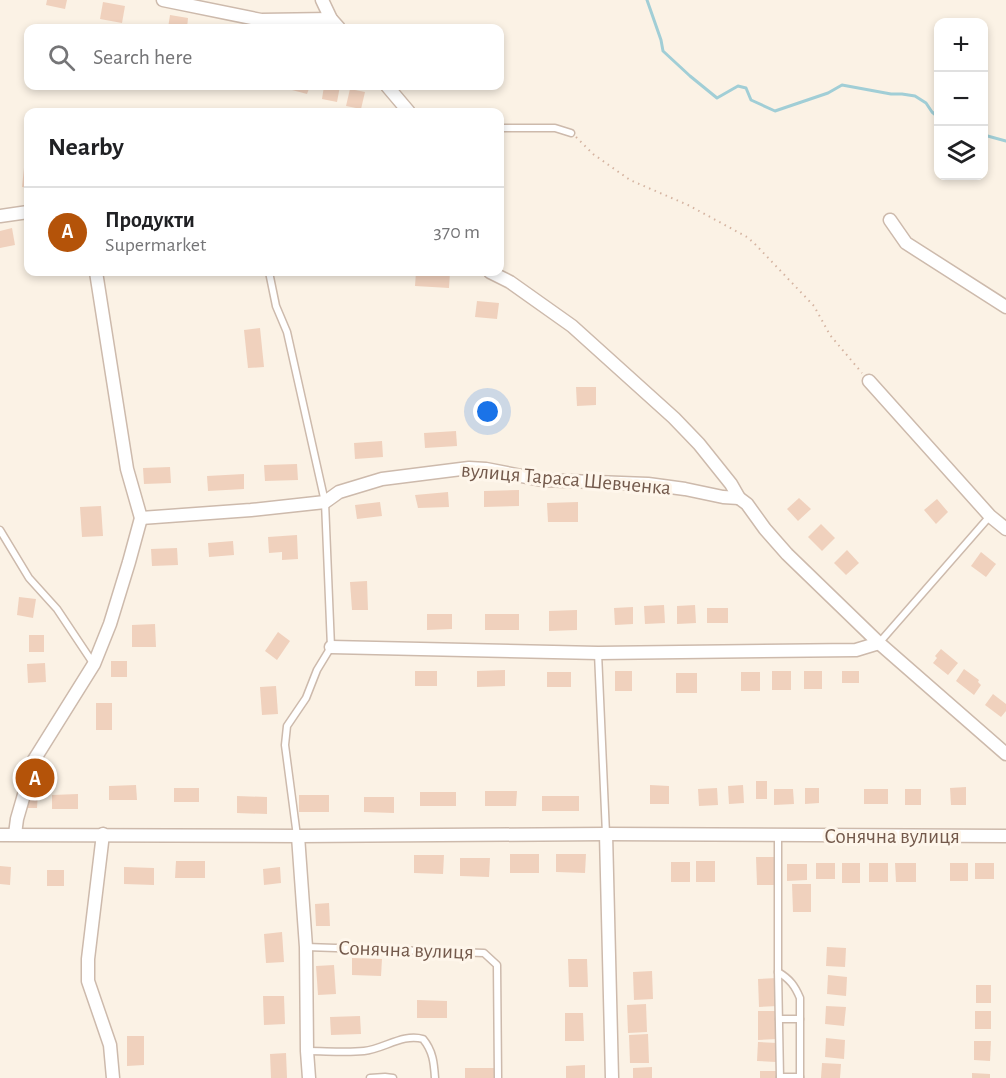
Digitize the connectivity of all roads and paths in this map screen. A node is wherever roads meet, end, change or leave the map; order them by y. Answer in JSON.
{"nodes":[{"id":1,"x":163,"y":0,"type":"edge"},
{"id":2,"x":322,"y":0,"type":"edge"},
{"id":3,"x":335,"y":24,"type":"edge"},
{"id":4,"x":390,"y":90,"type":"edge"},
{"id":5,"x":406,"y":108,"type":"edge"},
{"id":6,"x":504,"y":128,"type":"edge"},
{"id":7,"x":572,"y":133,"type":"joint"},
{"id":8,"x":24,"y":213,"type":"edge"},
{"id":9,"x":0,"y":216,"type":"edge"},
{"id":10,"x":890,"y":220,"type":"dead end"},
{"id":11,"x":504,"y":275,"type":"edge"},
{"id":12,"x":97,"y":276,"type":"edge"},
{"id":13,"x":270,"y":276,"type":"edge"},
{"id":14,"x":498,"y":276,"type":"edge"},
{"id":15,"x":510,"y":282,"type":"junction"},
{"id":16,"x":1006,"y":307,"type":"edge"},
{"id":17,"x":869,"y":381,"type":"joint"},
{"id":18,"x":739,"y":498,"type":"junction"},
{"id":19,"x":325,"y":502,"type":"junction"},
{"id":20,"x":990,"y":516,"type":"junction"},
{"id":21,"x":141,"y":518,"type":"junction"},
{"id":22,"x":1006,"y":529,"type":"edge"},
{"id":23,"x":0,"y":530,"type":"edge"},
{"id":24,"x":879,"y":643,"type":"junction"},
{"id":25,"x":331,"y":647,"type":"junction"},
{"id":26,"x":598,"y":652,"type":"junction"},
{"id":27,"x":94,"y":664,"type":"junction"},
{"id":28,"x":1006,"y":754,"type":"edge"},
{"id":29,"x":15,"y":834,"type":"junction"},
{"id":30,"x":103,"y":834,"type":"junction"},
{"id":31,"x":606,"y":834,"type":"junction"},
{"id":32,"x":0,"y":835,"type":"edge"},
{"id":33,"x":298,"y":836,"type":"junction"},
{"id":34,"x":778,"y":836,"type":"junction"},
{"id":35,"x":1006,"y":836,"type":"edge"},
{"id":36,"x":306,"y":947,"type":"junction"},
{"id":37,"x":778,"y":972,"type":"junction"},
{"id":38,"x":779,"y":1019,"type":"junction"},
{"id":39,"x":800,"y":1019,"type":"junction"},
{"id":40,"x":307,"y":1051,"type":"junction"},
{"id":41,"x":780,"y":1077,"type":"edge"},
{"id":42,"x":113,"y":1078,"type":"edge"},
{"id":43,"x":309,"y":1078,"type":"edge"},
{"id":44,"x":370,"y":1078,"type":"edge"},
{"id":45,"x":393,"y":1078,"type":"edge"},
{"id":46,"x":435,"y":1078,"type":"edge"},
{"id":47,"x":498,"y":1078,"type":"edge"},
{"id":48,"x":612,"y":1078,"type":"edge"},
{"id":49,"x":800,"y":1078,"type":"edge"}],
"edges":[{"from":1,"to":3,"type":"street"},
{"from":2,"to":3,"type":"street"},
{"from":4,"to":5,"type":"street"},
{"from":6,"to":7,"type":"lane"},
{"from":7,"to":17,"type":"path"},
{"from":8,"to":9,"type":"street"},
{"from":10,"to":16,"type":"street"},
{"from":11,"to":15,"type":"street"},
{"from":12,"to":21,"type":"street"},
{"from":13,"to":19,"type":"lane"},
{"from":14,"to":15,"type":"street"},
{"from":15,"to":18,"type":"street"},
{"from":17,"to":20,"type":"street"},
{"from":18,"to":19,"type":"street","name":"вулиця Тараса Шевченка"},
{"from":18,"to":24,"type":"street"},
{"from":19,"to":21,"type":"street","name":"вулиця Тараса Шевченка"},
{"from":19,"to":25,"type":"lane"},
{"from":20,"to":22,"type":"street"},
{"from":20,"to":24,"type":"lane"},
{"from":21,"to":27,"type":"street"},
{"from":23,"to":27,"type":"lane"},
{"from":24,"to":26,"type":"street"},
{"from":24,"to":28,"type":"street"},
{"from":25,"to":26,"type":"street"},
{"from":25,"to":33,"type":"lane"},
{"from":26,"to":31,"type":"lane"},
{"from":27,"to":29,"type":"street"},
{"from":29,"to":30,"type":"street","name":"Сонячна вулиця"},
{"from":29,"to":32,"type":"street","name":"Сонячна вулиця"},
{"from":30,"to":33,"type":"street","name":"Сонячна вулиця"},
{"from":30,"to":42,"type":"street"},
{"from":31,"to":33,"type":"street","name":"Сонячна вулиця"},
{"from":31,"to":34,"type":"street","name":"Сонячна вулиця"},
{"from":31,"to":48,"type":"street"},
{"from":33,"to":36,"type":"street"},
{"from":34,"to":35,"type":"street","name":"Сонячна вулиця"},
{"from":34,"to":37,"type":"lane"},
{"from":36,"to":40,"type":"street"},
{"from":36,"to":47,"type":"lane","name":"Сонячна вулиця"},
{"from":37,"to":38,"type":"lane"},
{"from":37,"to":39,"type":"lane"},
{"from":38,"to":39,"type":"lane"},
{"from":38,"to":41,"type":"lane"},
{"from":39,"to":49,"type":"lane"},
{"from":40,"to":43,"type":"street"},
{"from":40,"to":46,"type":"lane"},
{"from":41,"to":49,"type":"lane"},
{"from":44,"to":45,"type":"lane"}]}
